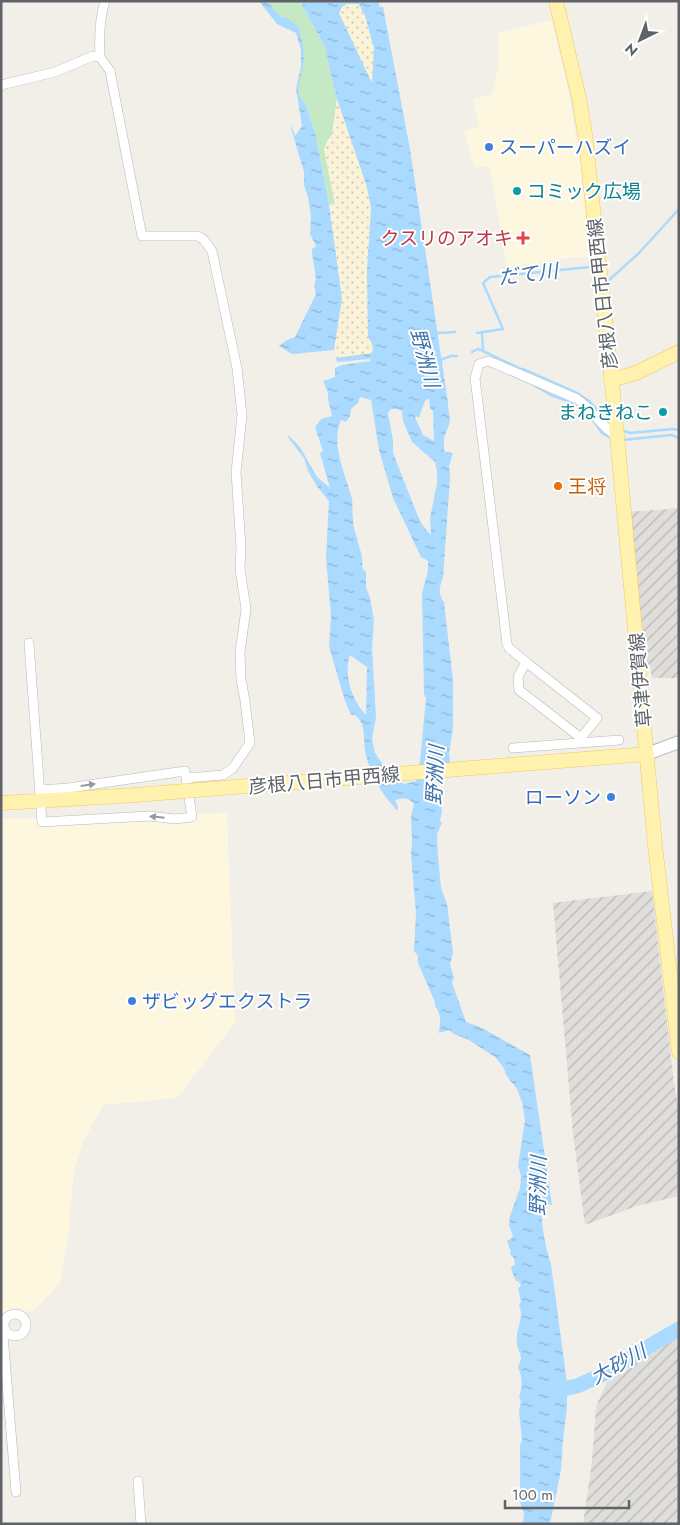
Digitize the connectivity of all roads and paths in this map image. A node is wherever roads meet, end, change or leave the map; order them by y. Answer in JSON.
{"nodes":[{"id":1,"x":105,"y":1,"type":"edge"},
{"id":2,"x":556,"y":1,"type":"edge"},
{"id":3,"x":100,"y":57,"type":"junction"},
{"id":4,"x":1,"y":85,"type":"edge"},
{"id":5,"x":679,"y":352,"type":"edge"},
{"id":6,"x":611,"y":380,"type":"junction"},
{"id":7,"x":617,"y":436,"type":"junction"},
{"id":8,"x":29,"y":643,"type":"dead end"},
{"id":9,"x":526,"y":662,"type":"junction"},
{"id":10,"x":581,"y":740,"type":"junction"},
{"id":11,"x":619,"y":740,"type":"dead end"},
{"id":12,"x":679,"y":742,"type":"edge"},
{"id":13,"x":513,"y":748,"type":"dead end"},
{"id":14,"x":647,"y":754,"type":"junction"},
{"id":15,"x":582,"y":760,"type":"junction"},
{"id":16,"x":187,"y":778,"type":"junction"},
{"id":17,"x":40,"y":796,"type":"junction"},
{"id":18,"x":1,"y":804,"type":"edge"},
{"id":19,"x":674,"y":965,"type":"edge"},
{"id":20,"x":679,"y":1052,"type":"edge"},
{"id":21,"x":4,"y":1334,"type":"edge"},
{"id":22,"x":138,"y":1481,"type":"dead end"},
{"id":23,"x":16,"y":1492,"type":"dead end"},
{"id":24,"x":141,"y":1524,"type":"edge"}],
"edges":[{"from":1,"to":3,"type":"street"},
{"from":2,"to":6,"type":"main road","name":"彦根八日市甲西線"},
{"from":3,"to":4,"type":"street"},
{"from":3,"to":16,"type":"street"},
{"from":5,"to":6,"type":"main road"},
{"from":6,"to":7,"type":"main road","name":"草津伊賀線"},
{"from":7,"to":9,"type":"street"},
{"from":7,"to":14,"type":"main road","name":"草津伊賀線"},
{"from":8,"to":17,"type":"street"},
{"from":9,"to":10,"type":"street"},
{"from":9,"to":10,"type":"street"},
{"from":10,"to":11,"type":"street"},
{"from":10,"to":13,"type":"street"},
{"from":10,"to":15,"type":"street"},
{"from":12,"to":14,"type":"street"},
{"from":14,"to":15,"type":"main road","name":"彦根八日市甲西線"},
{"from":14,"to":19,"type":"main road","name":"草津伊賀線"},
{"from":15,"to":17,"type":"main road","name":"彦根八日市甲西線","bridge":true},
{"from":17,"to":16,"type":"street","one_way":true},
{"from":16,"to":17,"type":"street","one_way":true},
{"from":17,"to":18,"type":"main road","name":"彦根八日市甲西線"},
{"from":19,"to":20,"type":"main road","name":"草津伊賀線"},
{"from":21,"to":23,"type":"street"},
{"from":22,"to":24,"type":"street"}]}
